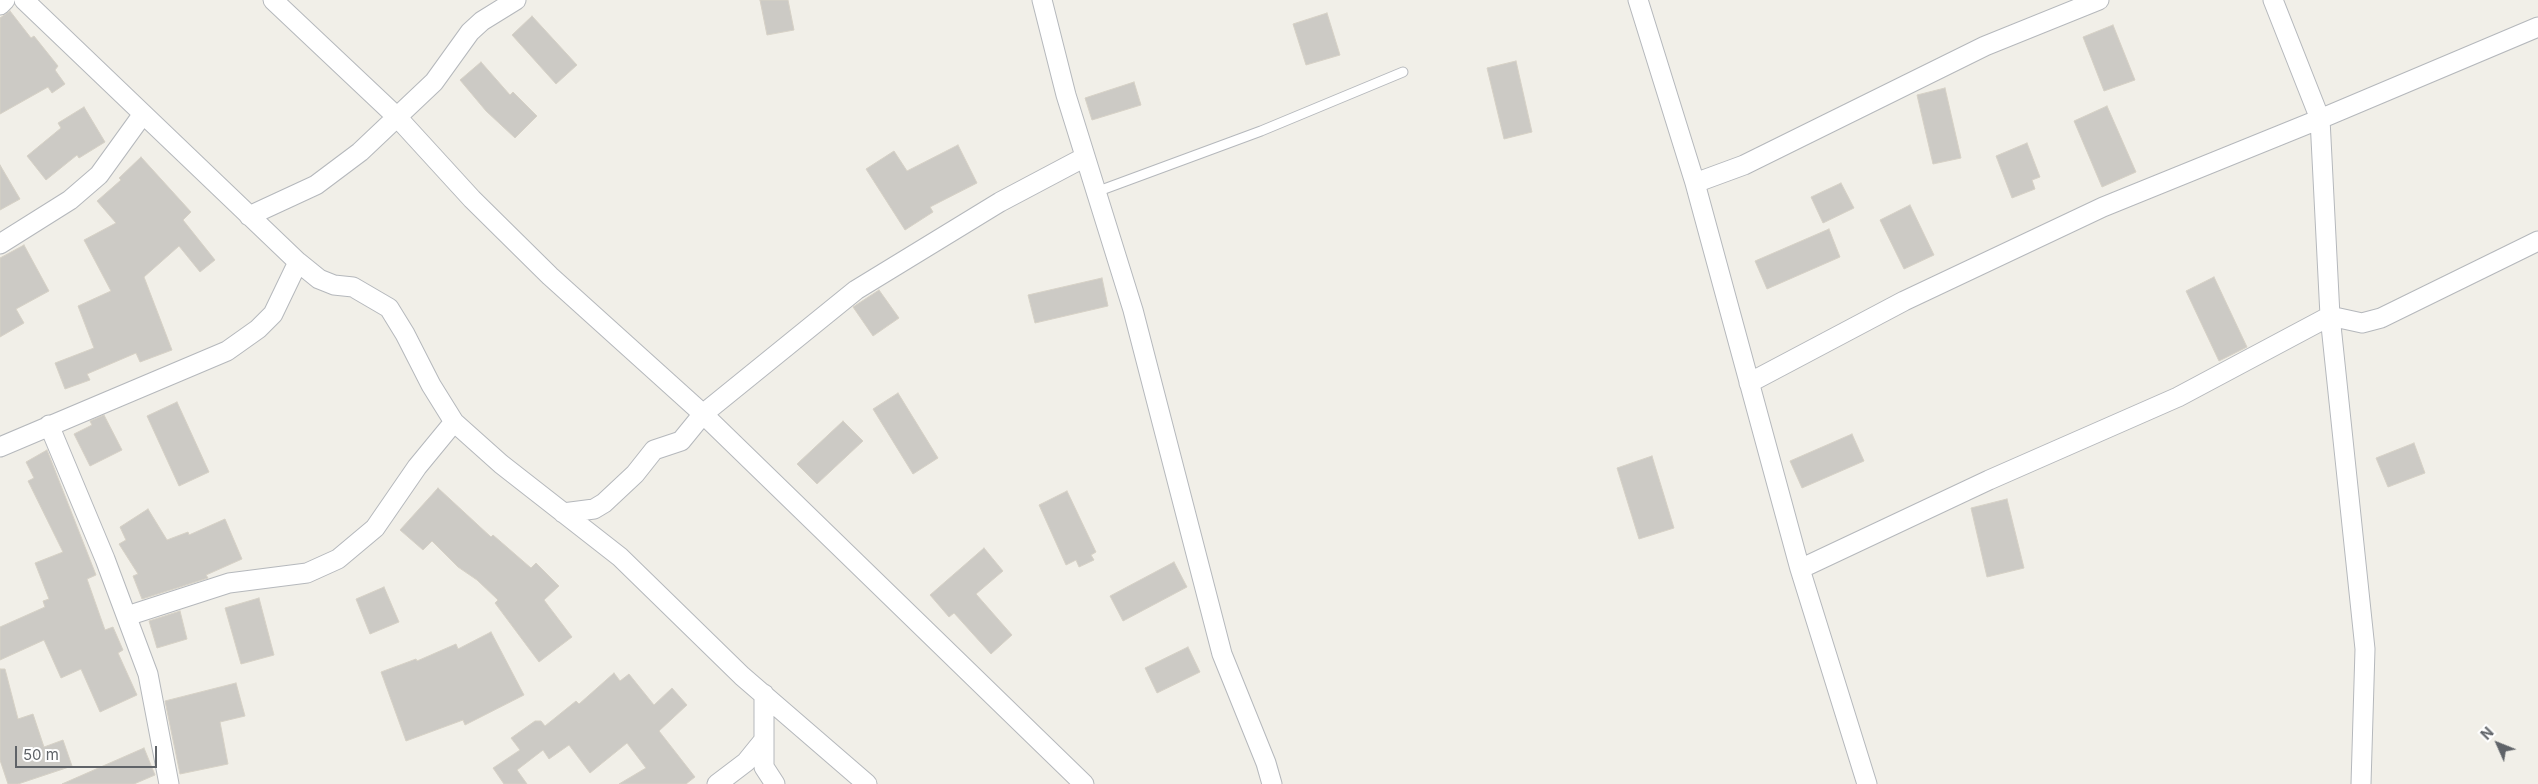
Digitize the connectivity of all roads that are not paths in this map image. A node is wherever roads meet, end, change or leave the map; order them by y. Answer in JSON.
{"nodes":[{"id":1,"x":5,"y":0,"type":"edge"},
{"id":2,"x":25,"y":0,"type":"edge"},
{"id":3,"x":274,"y":0,"type":"edge"},
{"id":4,"x":516,"y":0,"type":"edge"},
{"id":5,"x":1042,"y":0,"type":"edge"},
{"id":6,"x":1638,"y":0,"type":"edge"},
{"id":7,"x":2099,"y":0,"type":"edge"},
{"id":8,"x":2273,"y":0,"type":"edge"},
{"id":9,"x":0,"y":5,"type":"edge"},
{"id":10,"x":2538,"y":26,"type":"edge"},
{"id":11,"x":1404,"y":72,"type":"dead end"},
{"id":12,"x":143,"y":114,"type":"junction"},
{"id":13,"x":397,"y":117,"type":"junction"},
{"id":14,"x":2320,"y":119,"type":"junction"},
{"id":15,"x":1085,"y":157,"type":"junction"},
{"id":16,"x":1695,"y":183,"type":"junction"},
{"id":17,"x":1096,"y":192,"type":"junction"},
{"id":18,"x":250,"y":216,"type":"junction"},
{"id":19,"x":2538,"y":240,"type":"edge"},
{"id":20,"x":0,"y":244,"type":"edge"},
{"id":21,"x":298,"y":262,"type":"junction"},
{"id":22,"x":2330,"y":316,"type":"junction"},
{"id":23,"x":1749,"y":383,"type":"junction"},
{"id":24,"x":703,"y":414,"type":"junction"},
{"id":25,"x":454,"y":422,"type":"junction"},
{"id":26,"x":49,"y":425,"type":"junction"},
{"id":27,"x":0,"y":447,"type":"edge"},
{"id":28,"x":563,"y":513,"type":"junction"},
{"id":29,"x":1800,"y":569,"type":"junction"},
{"id":30,"x":127,"y":616,"type":"junction"},
{"id":31,"x":764,"y":694,"type":"junction"},
{"id":32,"x":763,"y":741,"type":"junction"},
{"id":33,"x":169,"y":784,"type":"edge"},
{"id":34,"x":717,"y":784,"type":"edge"},
{"id":35,"x":775,"y":784,"type":"edge"},
{"id":36,"x":867,"y":784,"type":"edge"},
{"id":37,"x":1084,"y":784,"type":"edge"},
{"id":38,"x":1272,"y":784,"type":"edge"},
{"id":39,"x":1866,"y":784,"type":"edge"},
{"id":40,"x":2361,"y":784,"type":"edge"}],
"edges":[{"from":1,"to":9,"type":"street"},
{"from":2,"to":12,"type":"street"},
{"from":3,"to":13,"type":"street"},
{"from":4,"to":13,"type":"street"},
{"from":5,"to":15,"type":"street"},
{"from":6,"to":16,"type":"street"},
{"from":7,"to":16,"type":"street"},
{"from":8,"to":14,"type":"street"},
{"from":10,"to":14,"type":"street"},
{"from":11,"to":17,"type":"lane"},
{"from":12,"to":18,"type":"street"},
{"from":12,"to":20,"type":"street"},
{"from":13,"to":18,"type":"street"},
{"from":13,"to":24,"type":"street"},
{"from":14,"to":22,"type":"street"},
{"from":14,"to":23,"type":"street"},
{"from":15,"to":17,"type":"street"},
{"from":15,"to":24,"type":"street"},
{"from":16,"to":23,"type":"street"},
{"from":17,"to":38,"type":"street"},
{"from":18,"to":21,"type":"street"},
{"from":19,"to":22,"type":"street"},
{"from":21,"to":25,"type":"street"},
{"from":21,"to":26,"type":"street"},
{"from":22,"to":29,"type":"street"},
{"from":22,"to":40,"type":"street"},
{"from":23,"to":29,"type":"street"},
{"from":24,"to":28,"type":"street"},
{"from":24,"to":37,"type":"street"},
{"from":25,"to":28,"type":"street"},
{"from":25,"to":30,"type":"street"},
{"from":26,"to":27,"type":"street"},
{"from":26,"to":30,"type":"street"},
{"from":28,"to":31,"type":"street"},
{"from":29,"to":39,"type":"street"},
{"from":30,"to":33,"type":"street"},
{"from":31,"to":32,"type":"street"},
{"from":31,"to":36,"type":"street"},
{"from":32,"to":34,"type":"street"},
{"from":32,"to":35,"type":"street"}]}
